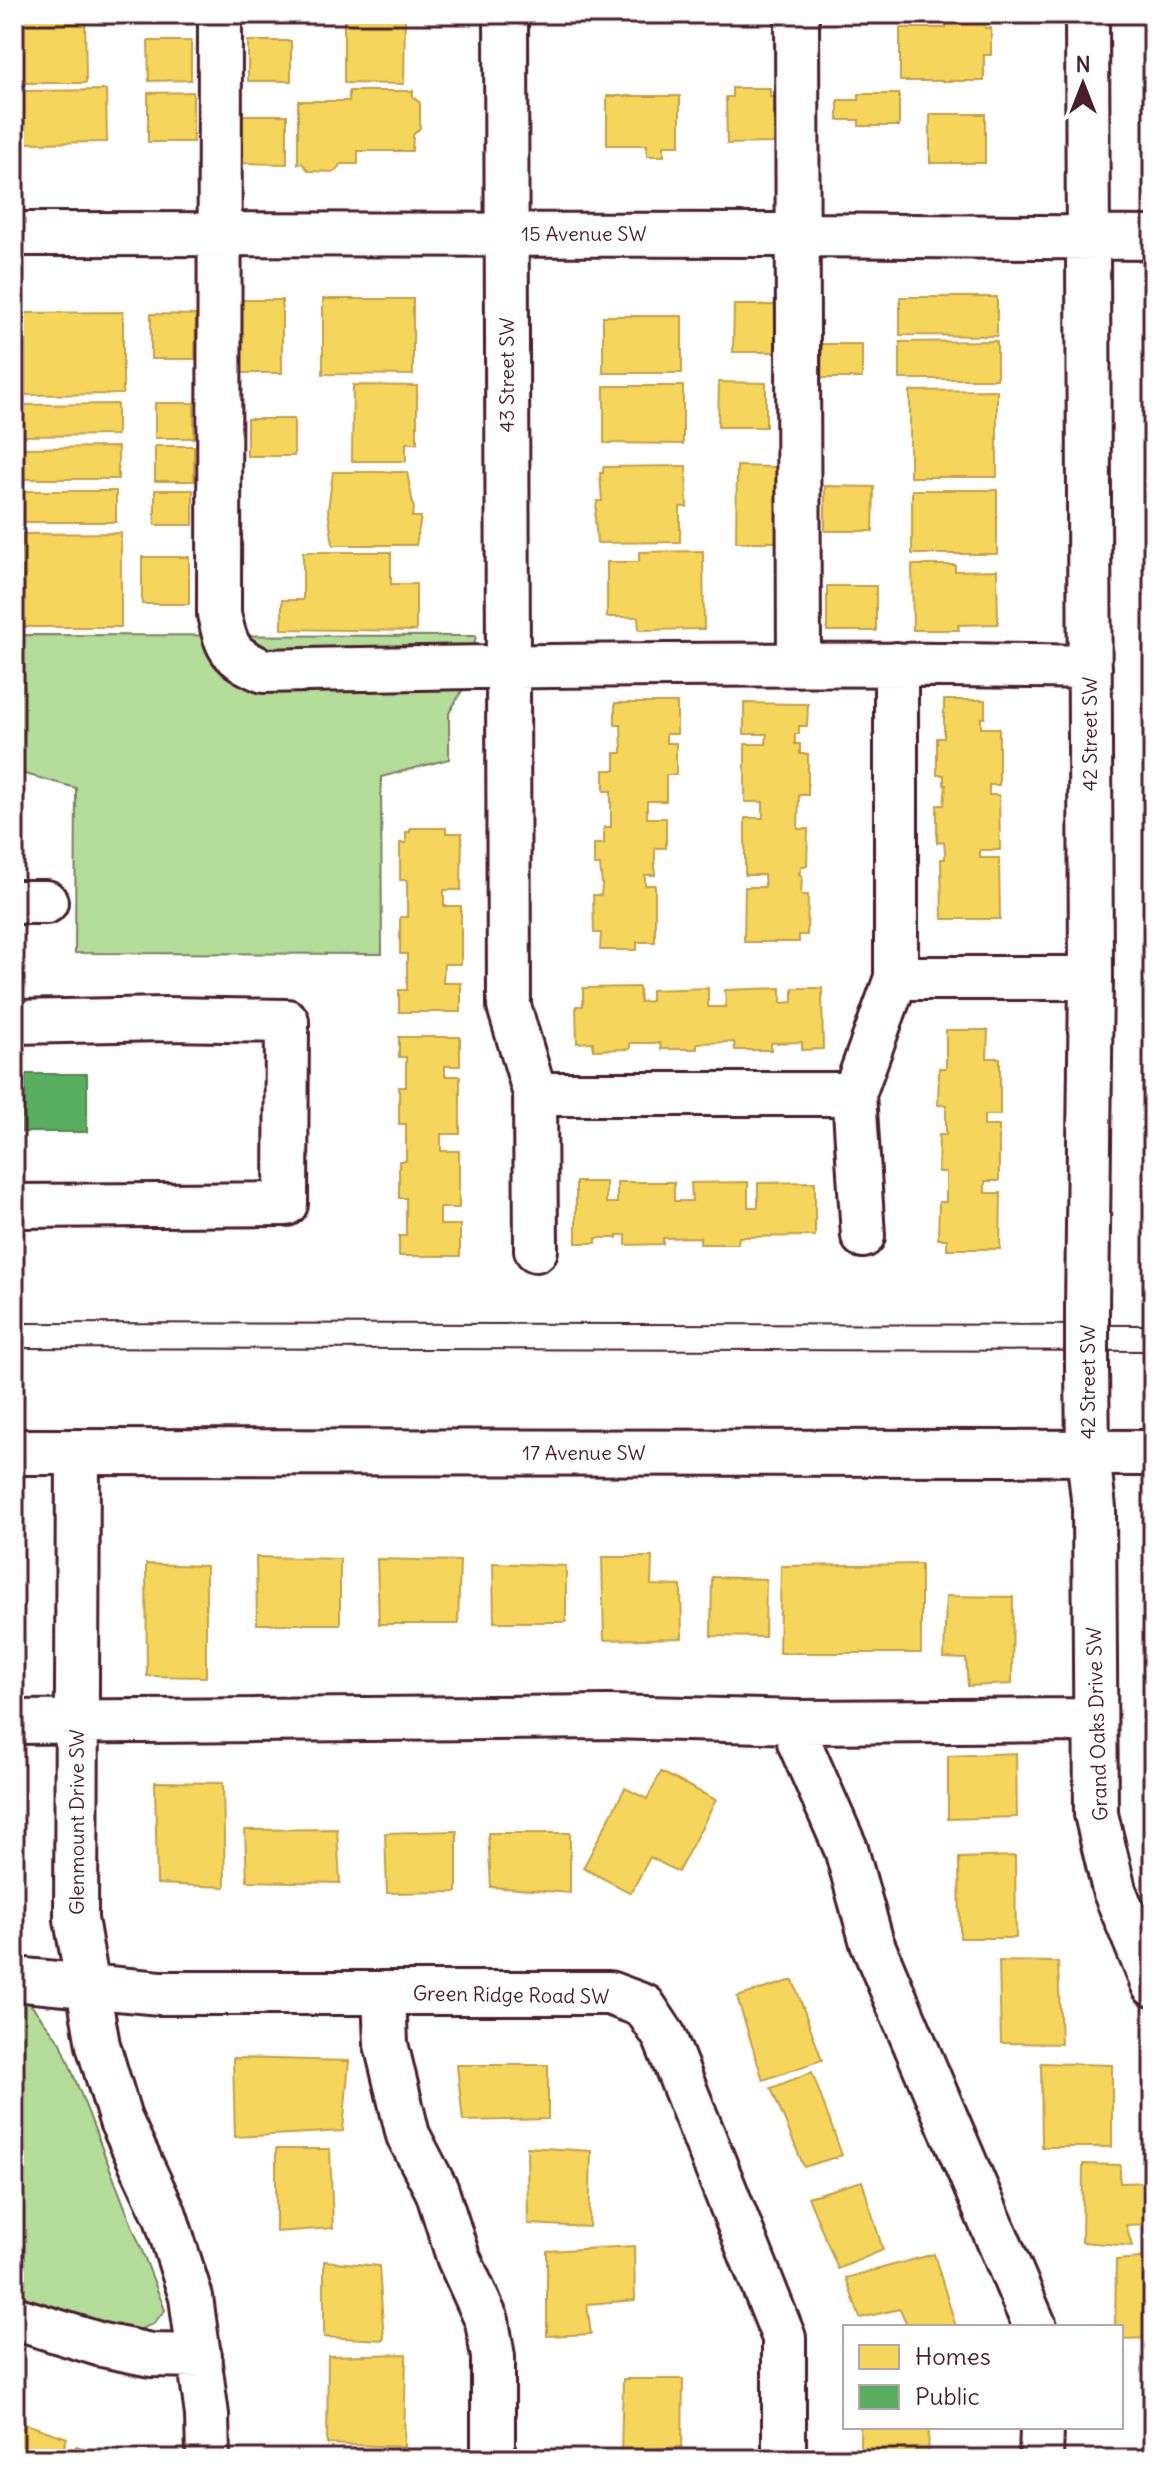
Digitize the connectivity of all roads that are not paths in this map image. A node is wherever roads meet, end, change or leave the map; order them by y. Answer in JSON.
{"nodes":[{"id":1,"x":220,"y":14,"type":"edge"},
{"id":2,"x":506,"y":14,"type":"edge"},
{"id":3,"x":797,"y":14,"type":"edge"},
{"id":4,"x":1087,"y":14,"type":"edge"},
{"id":5,"x":14,"y":234,"type":"edge"},
{"id":6,"x":506,"y":234,"type":"junction"},
{"id":7,"x":220,"y":235,"type":"junction"},
{"id":8,"x":798,"y":235,"type":"junction"},
{"id":9,"x":1087,"y":238,"type":"junction"},
{"id":10,"x":1153,"y":238,"type":"edge"},
{"id":11,"x":896,"y":664,"type":"junction"},
{"id":12,"x":799,"y":665,"type":"junction"},
{"id":13,"x":508,"y":666,"type":"junction"},
{"id":14,"x":1090,"y":667,"type":"junction"},
{"id":15,"x":896,"y":978,"type":"junction"},
{"id":16,"x":1091,"y":978,"type":"junction"},
{"id":17,"x":14,"y":1022,"type":"edge"},
{"id":18,"x":535,"y":1094,"type":"junction"},
{"id":19,"x":854,"y":1094,"type":"junction"},
{"id":20,"x":14,"y":1206,"type":"edge"},
{"id":21,"x":863,"y":1236,"type":"dead end"},
{"id":22,"x":536,"y":1250,"type":"dead end"},
{"id":23,"x":14,"y":1452,"type":"edge"},
{"id":24,"x":78,"y":1452,"type":"junction"},
{"id":25,"x":1153,"y":1453,"type":"edge"},
{"id":26,"x":1088,"y":1454,"type":"junction"},
{"id":27,"x":1094,"y":1720,"type":"junction"},
{"id":28,"x":14,"y":1722,"type":"edge"},
{"id":29,"x":78,"y":1722,"type":"junction"},
{"id":30,"x":798,"y":1722,"type":"junction"},
{"id":31,"x":14,"y":1979,"type":"edge"},
{"id":32,"x":87,"y":1985,"type":"junction"},
{"id":33,"x":1153,"y":1985,"type":"edge"},
{"id":34,"x":384,"y":1993,"type":"junction"},
{"id":35,"x":14,"y":2318,"type":"edge"},
{"id":36,"x":1034,"y":2325,"type":"edge"},
{"id":37,"x":200,"y":2356,"type":"junction"},
{"id":38,"x":1042,"y":2429,"type":"edge"},
{"id":39,"x":208,"y":2459,"type":"edge"},
{"id":40,"x":493,"y":2459,"type":"edge"},
{"id":41,"x":784,"y":2459,"type":"edge"},
{"id":42,"x":1041,"y":2459,"type":"edge"}],
"edges":[{"from":1,"to":7,"type":"street"},
{"from":2,"to":6,"type":"street","name":"43 Street SW"},
{"from":3,"to":8,"type":"street"},
{"from":4,"to":9,"type":"street","name":"42 Street SW"},
{"from":5,"to":7,"type":"street","name":"15 Avenue SW"},
{"from":6,"to":7,"type":"street","name":"15 Avenue SW"},
{"from":6,"to":8,"type":"street","name":"15 Avenue SW"},
{"from":6,"to":13,"type":"street","name":"43 Street SW"},
{"from":7,"to":13,"type":"street"},
{"from":8,"to":9,"type":"street","name":"15 Avenue SW"},
{"from":8,"to":12,"type":"street"},
{"from":9,"to":10,"type":"street","name":"15 Avenue SW"},
{"from":9,"to":14,"type":"street","name":"42 Street SW"},
{"from":11,"to":12,"type":"street"},
{"from":11,"to":14,"type":"street"},
{"from":11,"to":15,"type":"street"},
{"from":12,"to":13,"type":"street"},
{"from":13,"to":18,"type":"street","name":"43 Street SW"},
{"from":14,"to":16,"type":"street","name":"42 Street SW"},
{"from":15,"to":16,"type":"street"},
{"from":15,"to":19,"type":"street"},
{"from":16,"to":26,"type":"street","name":"42 Street SW","bridge":true},
{"from":17,"to":20,"type":"street"},
{"from":18,"to":19,"type":"street"},
{"from":18,"to":22,"type":"street","name":"43 Street SW"},
{"from":19,"to":21,"type":"street"},
{"from":23,"to":24,"type":"main road","name":"17 Avenue SW"},
{"from":24,"to":26,"type":"main road","name":"17 Avenue SW"},
{"from":24,"to":29,"type":"street","name":"Glenmount Drive SW"},
{"from":25,"to":26,"type":"main road","name":"17 Avenue SW"},
{"from":26,"to":27,"type":"street","name":"Grand Oaks Drive SW"},
{"from":27,"to":30,"type":"street"},
{"from":27,"to":33,"type":"street","name":"Grand Oaks Drive SW"},
{"from":28,"to":29,"type":"street"},
{"from":29,"to":30,"type":"street"},
{"from":29,"to":32,"type":"street","name":"Glenmount Drive SW"},
{"from":30,"to":36,"type":"street"},
{"from":31,"to":32,"type":"street","name":"Green Ridge Road SW"},
{"from":32,"to":34,"type":"street","name":"Green Ridge Road SW"},
{"from":32,"to":37,"type":"street","name":"Glenmount Drive SW"},
{"from":34,"to":40,"type":"street"},
{"from":34,"to":41,"type":"street","name":"Green Ridge Road SW"},
{"from":35,"to":37,"type":"street"},
{"from":37,"to":39,"type":"street","name":"Glenmount Drive SW"},
{"from":38,"to":42,"type":"street"}]}
